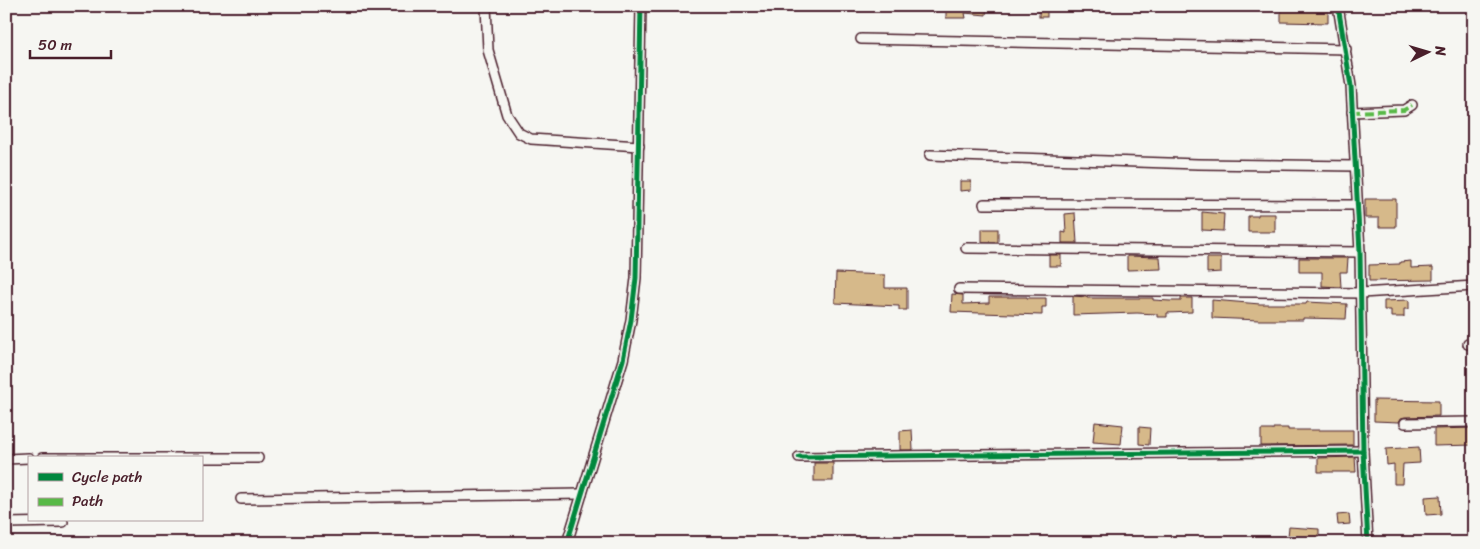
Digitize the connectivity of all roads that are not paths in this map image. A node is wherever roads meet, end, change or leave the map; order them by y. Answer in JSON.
{"nodes":[{"id":1,"x":486,"y":6,"type":"edge"},
{"id":2,"x":641,"y":6,"type":"edge"},
{"id":3,"x":1338,"y":6,"type":"edge"},
{"id":4,"x":861,"y":39,"type":"dead end"},
{"id":5,"x":1346,"y":50,"type":"junction"},
{"id":6,"x":1412,"y":105,"type":"dead end"},
{"id":7,"x":1352,"y":112,"type":"junction"},
{"id":8,"x":639,"y":146,"type":"junction"},
{"id":9,"x":930,"y":155,"type":"dead end"},
{"id":10,"x":1355,"y":166,"type":"junction"},
{"id":11,"x":984,"y":204,"type":"dead end"},
{"id":12,"x":1357,"y":205,"type":"junction"},
{"id":13,"x":966,"y":248,"type":"dead end"},
{"id":14,"x":1360,"y":252,"type":"junction"},
{"id":15,"x":1474,"y":286,"type":"edge"},
{"id":16,"x":959,"y":289,"type":"dead end"},
{"id":17,"x":1361,"y":293,"type":"junction"},
{"id":18,"x":1474,"y":422,"type":"edge"},
{"id":19,"x":1405,"y":423,"type":"dead end"},
{"id":20,"x":1363,"y":451,"type":"junction"},
{"id":21,"x":799,"y":457,"type":"dead end"},
{"id":22,"x":28,"y":458,"type":"edge"},
{"id":23,"x":202,"y":458,"type":"edge"},
{"id":24,"x":258,"y":458,"type":"dead end"},
{"id":25,"x":6,"y":459,"type":"edge"},
{"id":26,"x":582,"y":494,"type":"junction"},
{"id":27,"x":241,"y":499,"type":"dead end"},
{"id":28,"x":6,"y":522,"type":"edge"},
{"id":29,"x":63,"y":522,"type":"dead end"},
{"id":30,"x":567,"y":543,"type":"edge"},
{"id":31,"x":1368,"y":543,"type":"edge"}],
"edges":[{"from":1,"to":8,"type":"street"},
{"from":2,"to":8,"type":"street"},
{"from":3,"to":5,"type":"street"},
{"from":4,"to":5,"type":"street"},
{"from":5,"to":7,"type":"street"},
{"from":6,"to":7,"type":"street"},
{"from":7,"to":10,"type":"street"},
{"from":8,"to":26,"type":"street"},
{"from":9,"to":10,"type":"street"},
{"from":10,"to":12,"type":"street"},
{"from":11,"to":12,"type":"street"},
{"from":12,"to":14,"type":"street"},
{"from":13,"to":14,"type":"street"},
{"from":14,"to":17,"type":"street"},
{"from":15,"to":17,"type":"street"},
{"from":16,"to":17,"type":"street"},
{"from":17,"to":20,"type":"street"},
{"from":18,"to":19,"type":"street"},
{"from":20,"to":21,"type":"street"},
{"from":20,"to":31,"type":"street"},
{"from":22,"to":25,"type":"street"},
{"from":23,"to":24,"type":"street"},
{"from":26,"to":27,"type":"street"},
{"from":26,"to":30,"type":"street"},
{"from":28,"to":29,"type":"street"}]}
